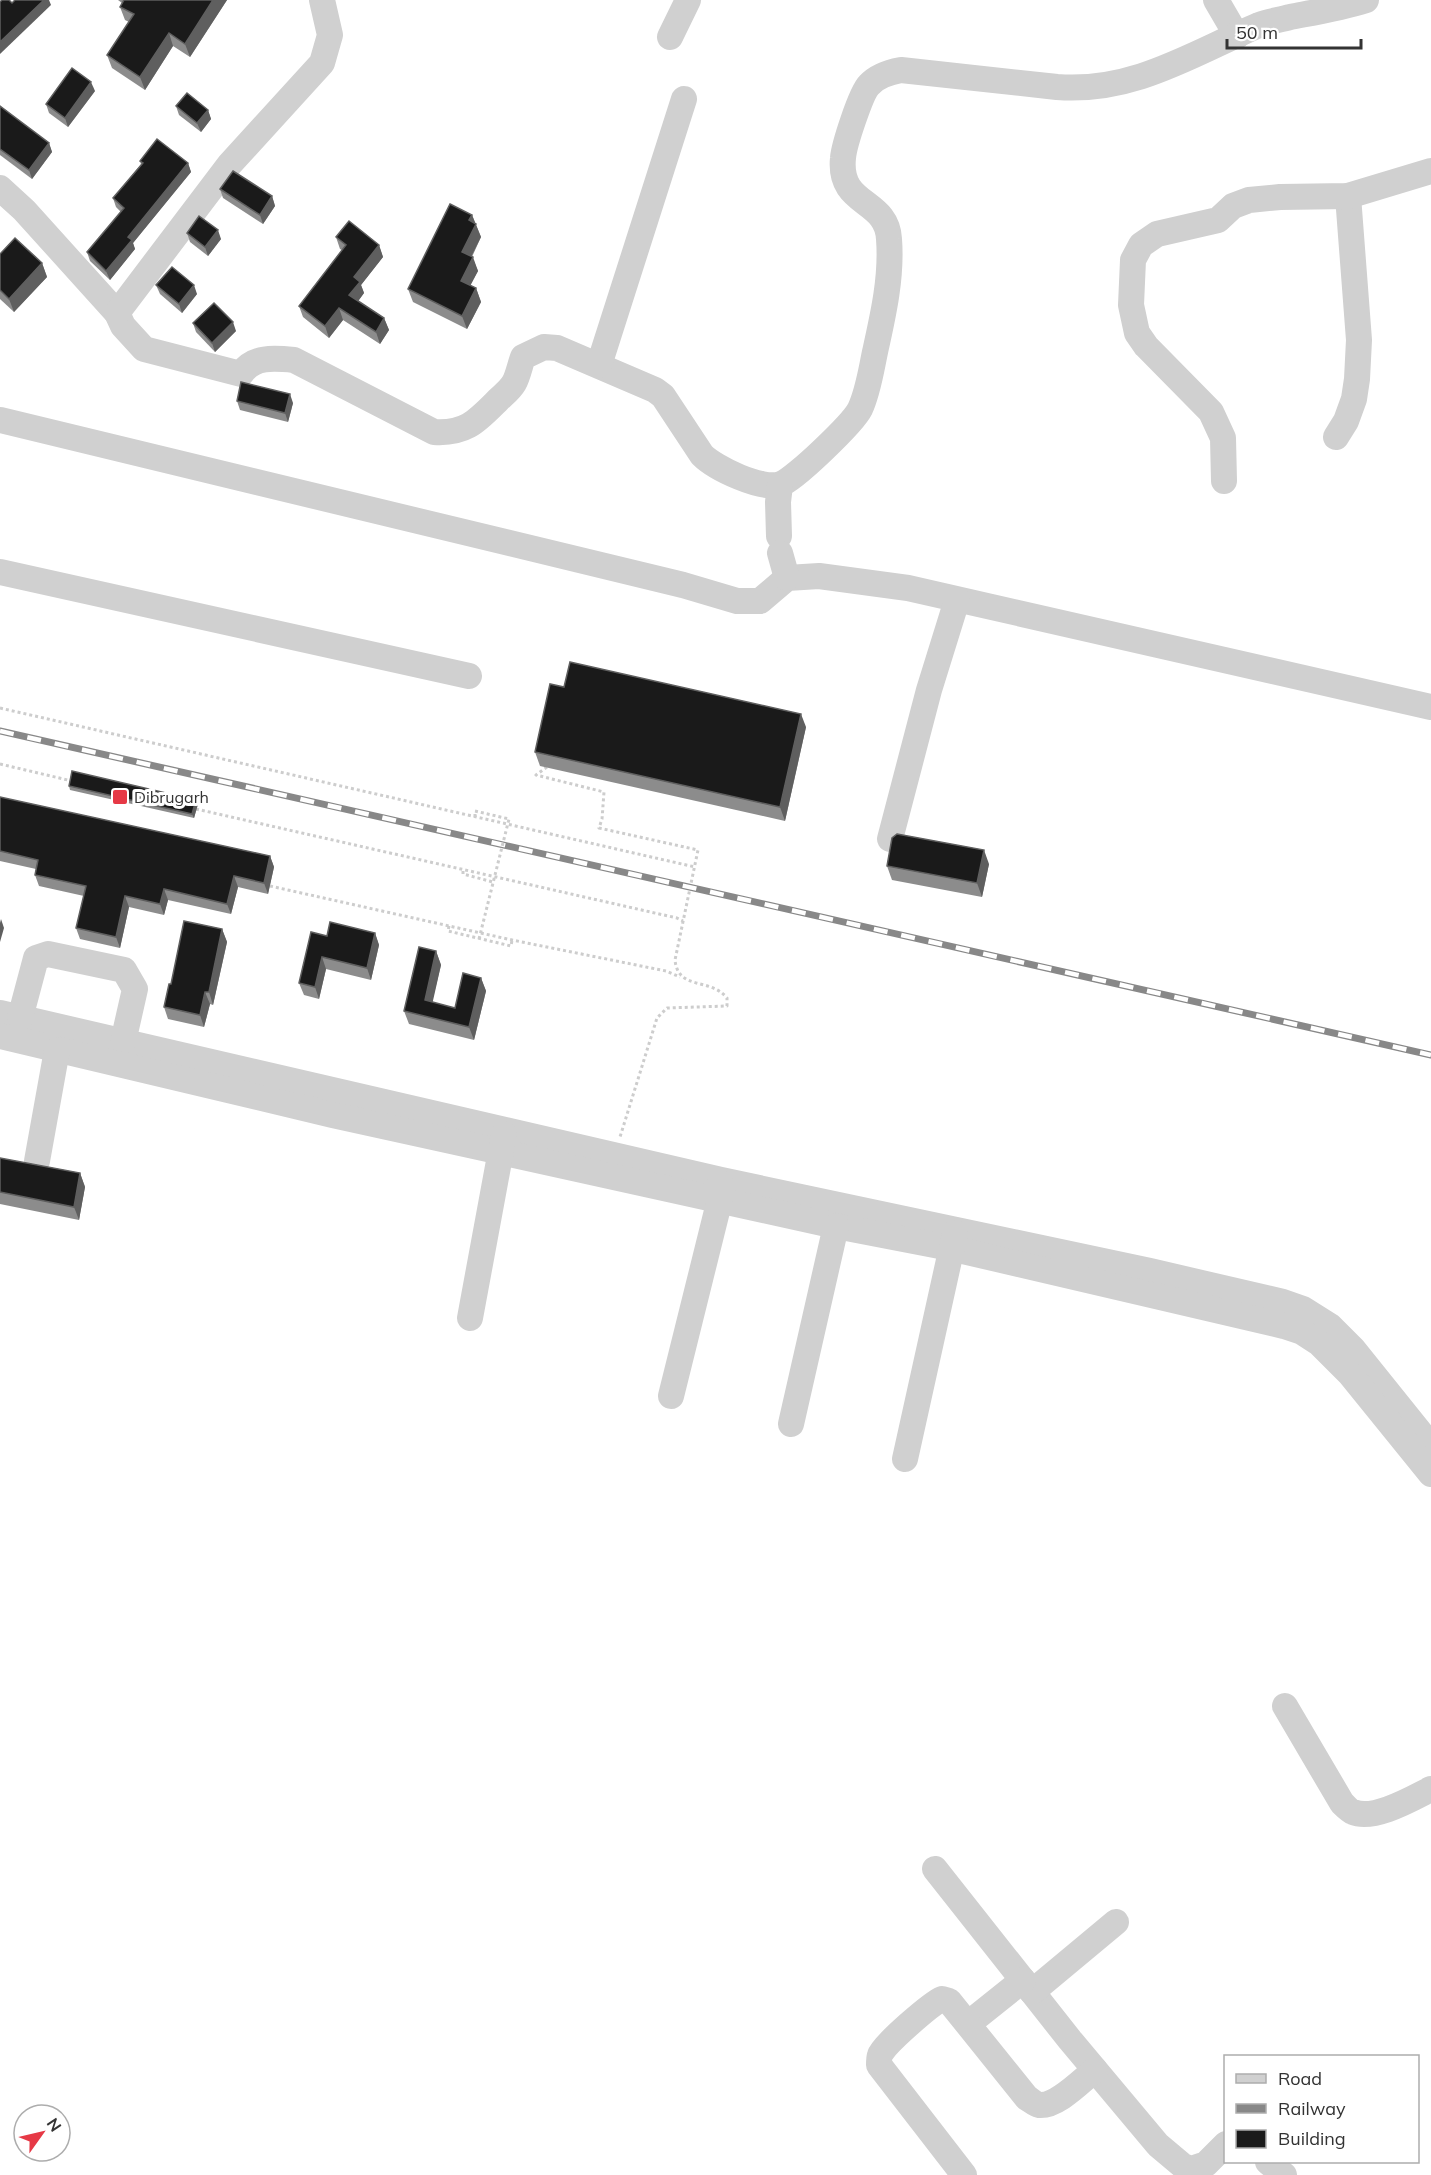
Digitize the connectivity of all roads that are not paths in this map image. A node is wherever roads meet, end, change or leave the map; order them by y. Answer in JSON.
{"nodes":[{"id":1,"x":322,"y":0,"type":"edge"},
{"id":2,"x":688,"y":0,"type":"edge"},
{"id":3,"x":1216,"y":0,"type":"edge"},
{"id":4,"x":1366,"y":0,"type":"edge"},
{"id":5,"x":1237,"y":36,"type":"junction"},
{"id":6,"x":670,"y":37,"type":"dead end"},
{"id":7,"x":684,"y":99,"type":"dead end"},
{"id":8,"x":1431,"y":171,"type":"edge"},
{"id":9,"x":0,"y":188,"type":"edge"},
{"id":10,"x":1348,"y":196,"type":"junction"},
{"id":11,"x":117,"y":313,"type":"junction"},
{"id":12,"x":599,"y":365,"type":"junction"},
{"id":13,"x":0,"y":420,"type":"edge"},
{"id":14,"x":1336,"y":437,"type":"dead end"},
{"id":15,"x":1224,"y":482,"type":"dead end"},
{"id":16,"x":780,"y":485,"type":"junction"},
{"id":17,"x":0,"y":572,"type":"edge"},
{"id":18,"x":787,"y":578,"type":"junction"},
{"id":19,"x":957,"y":600,"type":"junction"},
{"id":20,"x":469,"y":676,"type":"dead end"},
{"id":21,"x":1431,"y":707,"type":"edge"},
{"id":22,"x":890,"y":839,"type":"edge"},
{"id":23,"x":10,"y":1016,"type":"edge"},
{"id":24,"x":0,"y":1036,"type":"edge"},
{"id":25,"x":123,"y":1042,"type":"junction"},
{"id":26,"x":57,"y":1050,"type":"junction"},
{"id":27,"x":502,"y":1141,"type":"junction"},
{"id":28,"x":37,"y":1161,"type":"dead end"},
{"id":29,"x":720,"y":1190,"type":"junction"},
{"id":30,"x":836,"y":1226,"type":"junction"},
{"id":31,"x":953,"y":1239,"type":"junction"},
{"id":32,"x":470,"y":1318,"type":"dead end"},
{"id":33,"x":671,"y":1396,"type":"dead end"},
{"id":34,"x":791,"y":1424,"type":"dead end"},
{"id":35,"x":1431,"y":1446,"type":"edge"},
{"id":36,"x":905,"y":1459,"type":"dead end"},
{"id":37,"x":1431,"y":1474,"type":"edge"},
{"id":38,"x":1286,"y":1706,"type":"dead end"},
{"id":39,"x":1431,"y":1789,"type":"edge"},
{"id":40,"x":935,"y":1869,"type":"dead end"},
{"id":41,"x":1116,"y":1922,"type":"dead end"},
{"id":42,"x":1028,"y":1986,"type":"junction"},
{"id":43,"x":968,"y":2024,"type":"junction"},
{"id":44,"x":1095,"y":2070,"type":"junction"},
{"id":45,"x":1224,"y":2146,"type":"edge"},
{"id":46,"x":1269,"y":2163,"type":"edge"},
{"id":47,"x":964,"y":2175,"type":"edge"},
{"id":48,"x":1284,"y":2175,"type":"edge"}],
"edges":[{"from":1,"to":11,"type":"street"},
{"from":2,"to":6,"type":"street"},
{"from":3,"to":5,"type":"street"},
{"from":4,"to":5,"type":"street"},
{"from":5,"to":16,"type":"street"},
{"from":7,"to":12,"type":"street"},
{"from":8,"to":10,"type":"street"},
{"from":9,"to":11,"type":"street"},
{"from":10,"to":14,"type":"street"},
{"from":10,"to":15,"type":"street"},
{"from":11,"to":12,"type":"street"},
{"from":12,"to":16,"type":"street"},
{"from":13,"to":18,"type":"street"},
{"from":16,"to":18,"type":"street"},
{"from":17,"to":20,"type":"street"},
{"from":18,"to":19,"type":"street"},
{"from":19,"to":21,"type":"street"},
{"from":19,"to":22,"type":"street"},
{"from":23,"to":25,"type":"street"},
{"from":23,"to":25,"type":"street"},
{"from":24,"to":26,"type":"street"},
{"from":25,"to":27,"type":"street"},
{"from":26,"to":27,"type":"street"},
{"from":26,"to":28,"type":"street"},
{"from":27,"to":29,"type":"street"},
{"from":27,"to":29,"type":"street"},
{"from":27,"to":32,"type":"street"},
{"from":29,"to":30,"type":"street"},
{"from":29,"to":31,"type":"street"},
{"from":29,"to":33,"type":"street"},
{"from":30,"to":31,"type":"street"},
{"from":30,"to":34,"type":"street"},
{"from":31,"to":35,"type":"street"},
{"from":31,"to":36,"type":"street"},
{"from":31,"to":37,"type":"street"},
{"from":38,"to":39,"type":"street"},
{"from":40,"to":42,"type":"street"},
{"from":41,"to":42,"type":"street"},
{"from":42,"to":43,"type":"street"},
{"from":42,"to":44,"type":"street"},
{"from":43,"to":44,"type":"street"},
{"from":43,"to":47,"type":"street"},
{"from":44,"to":45,"type":"street"},
{"from":46,"to":48,"type":"street"}]}
